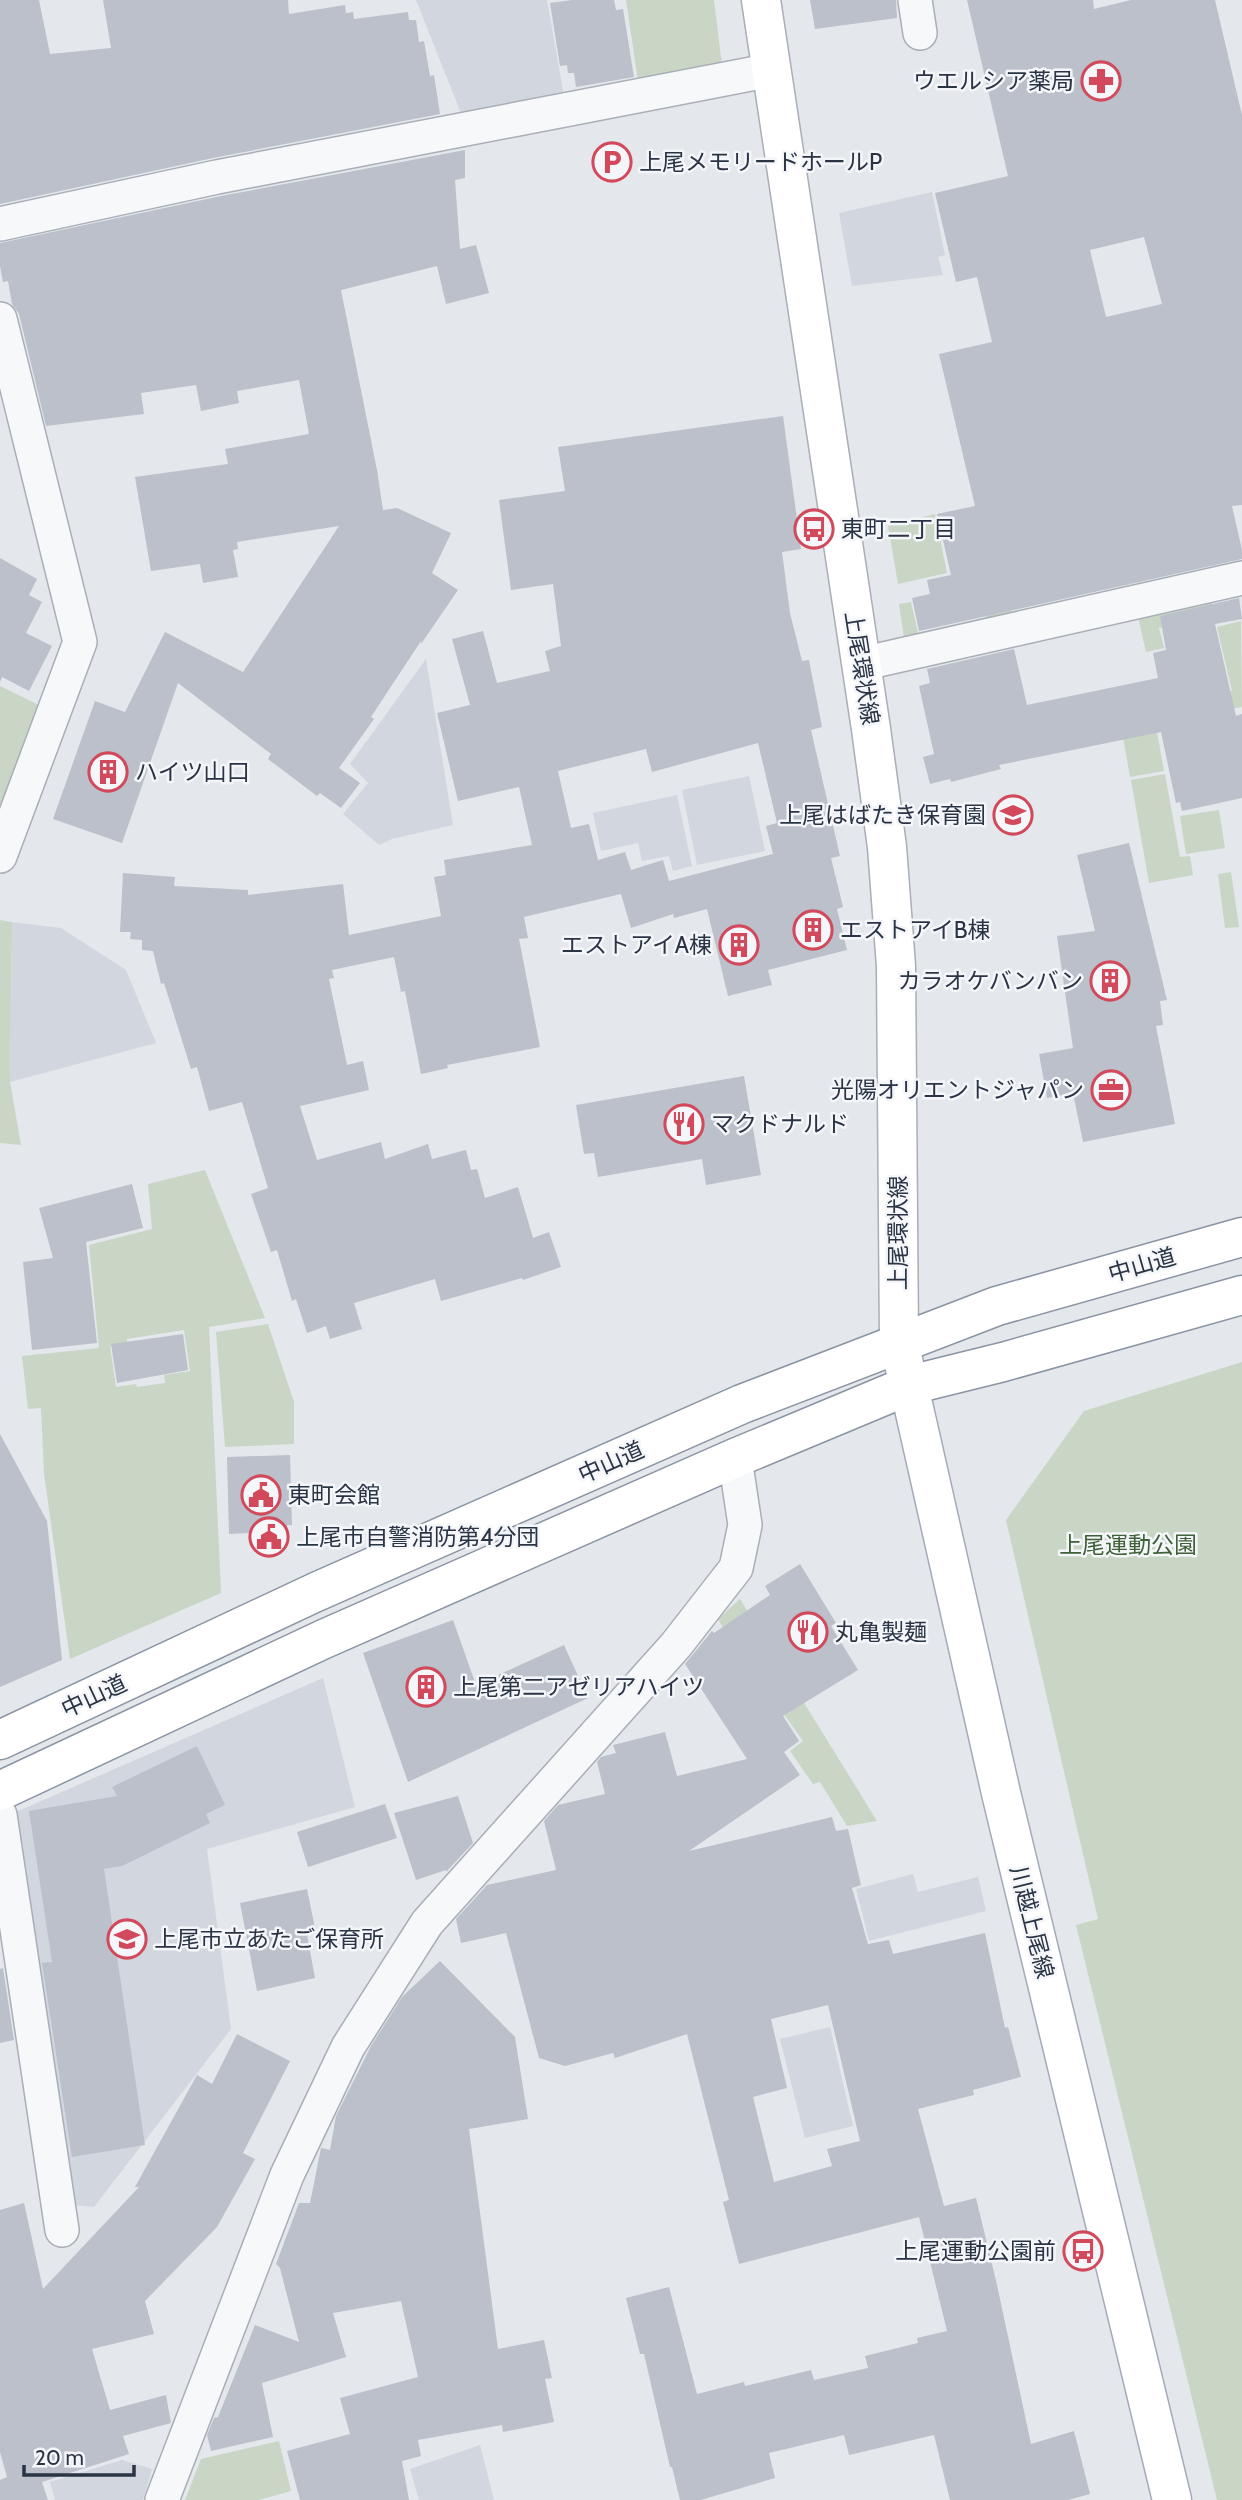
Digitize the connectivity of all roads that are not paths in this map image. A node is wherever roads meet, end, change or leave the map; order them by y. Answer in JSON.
{"nodes":[{"id":1,"x":761,"y":0,"type":"edge"},
{"id":2,"x":915,"y":0,"type":"edge"},
{"id":3,"x":920,"y":33,"type":"dead end"},
{"id":4,"x":772,"y":70,"type":"junction"},
{"id":5,"x":0,"y":224,"type":"edge"},
{"id":6,"x":0,"y":319,"type":"edge"},
{"id":7,"x":1242,"y":578,"type":"edge"},
{"id":8,"x":861,"y":664,"type":"junction"},
{"id":9,"x":0,"y":856,"type":"edge"},
{"id":10,"x":1242,"y":1237,"type":"edge"},
{"id":11,"x":1242,"y":1295,"type":"edge"},
{"id":12,"x":899,"y":1342,"type":"junction"},
{"id":13,"x":910,"y":1385,"type":"junction"},
{"id":14,"x":735,"y":1458,"type":"junction"},
{"id":15,"x":0,"y":1740,"type":"edge"},
{"id":16,"x":0,"y":1791,"type":"edge"},
{"id":17,"x":0,"y":1815,"type":"edge"},
{"id":18,"x":62,"y":2230,"type":"dead end"},
{"id":19,"x":162,"y":2500,"type":"edge"},
{"id":20,"x":1172,"y":2500,"type":"edge"}],
"edges":[{"from":1,"to":4,"type":"main road","name":"上尾環状線"},
{"from":2,"to":3,"type":"street"},
{"from":4,"to":5,"type":"street"},
{"from":4,"to":8,"type":"main road","name":"上尾環状線"},
{"from":6,"to":9,"type":"street"},
{"from":7,"to":8,"type":"street"},
{"from":8,"to":12,"type":"main road","name":"上尾環状線"},
{"from":10,"to":12,"type":"main road","name":"中山道"},
{"from":11,"to":13,"type":"main road","name":"中山道"},
{"from":12,"to":13,"type":"main road","name":"川越上尾線"},
{"from":12,"to":15,"type":"main road","name":"中山道"},
{"from":13,"to":14,"type":"main road","name":"中山道"},
{"from":13,"to":20,"type":"main road","name":"川越上尾線"},
{"from":14,"to":16,"type":"main road","name":"中山道"},
{"from":14,"to":19,"type":"street"},
{"from":17,"to":18,"type":"street"}]}
